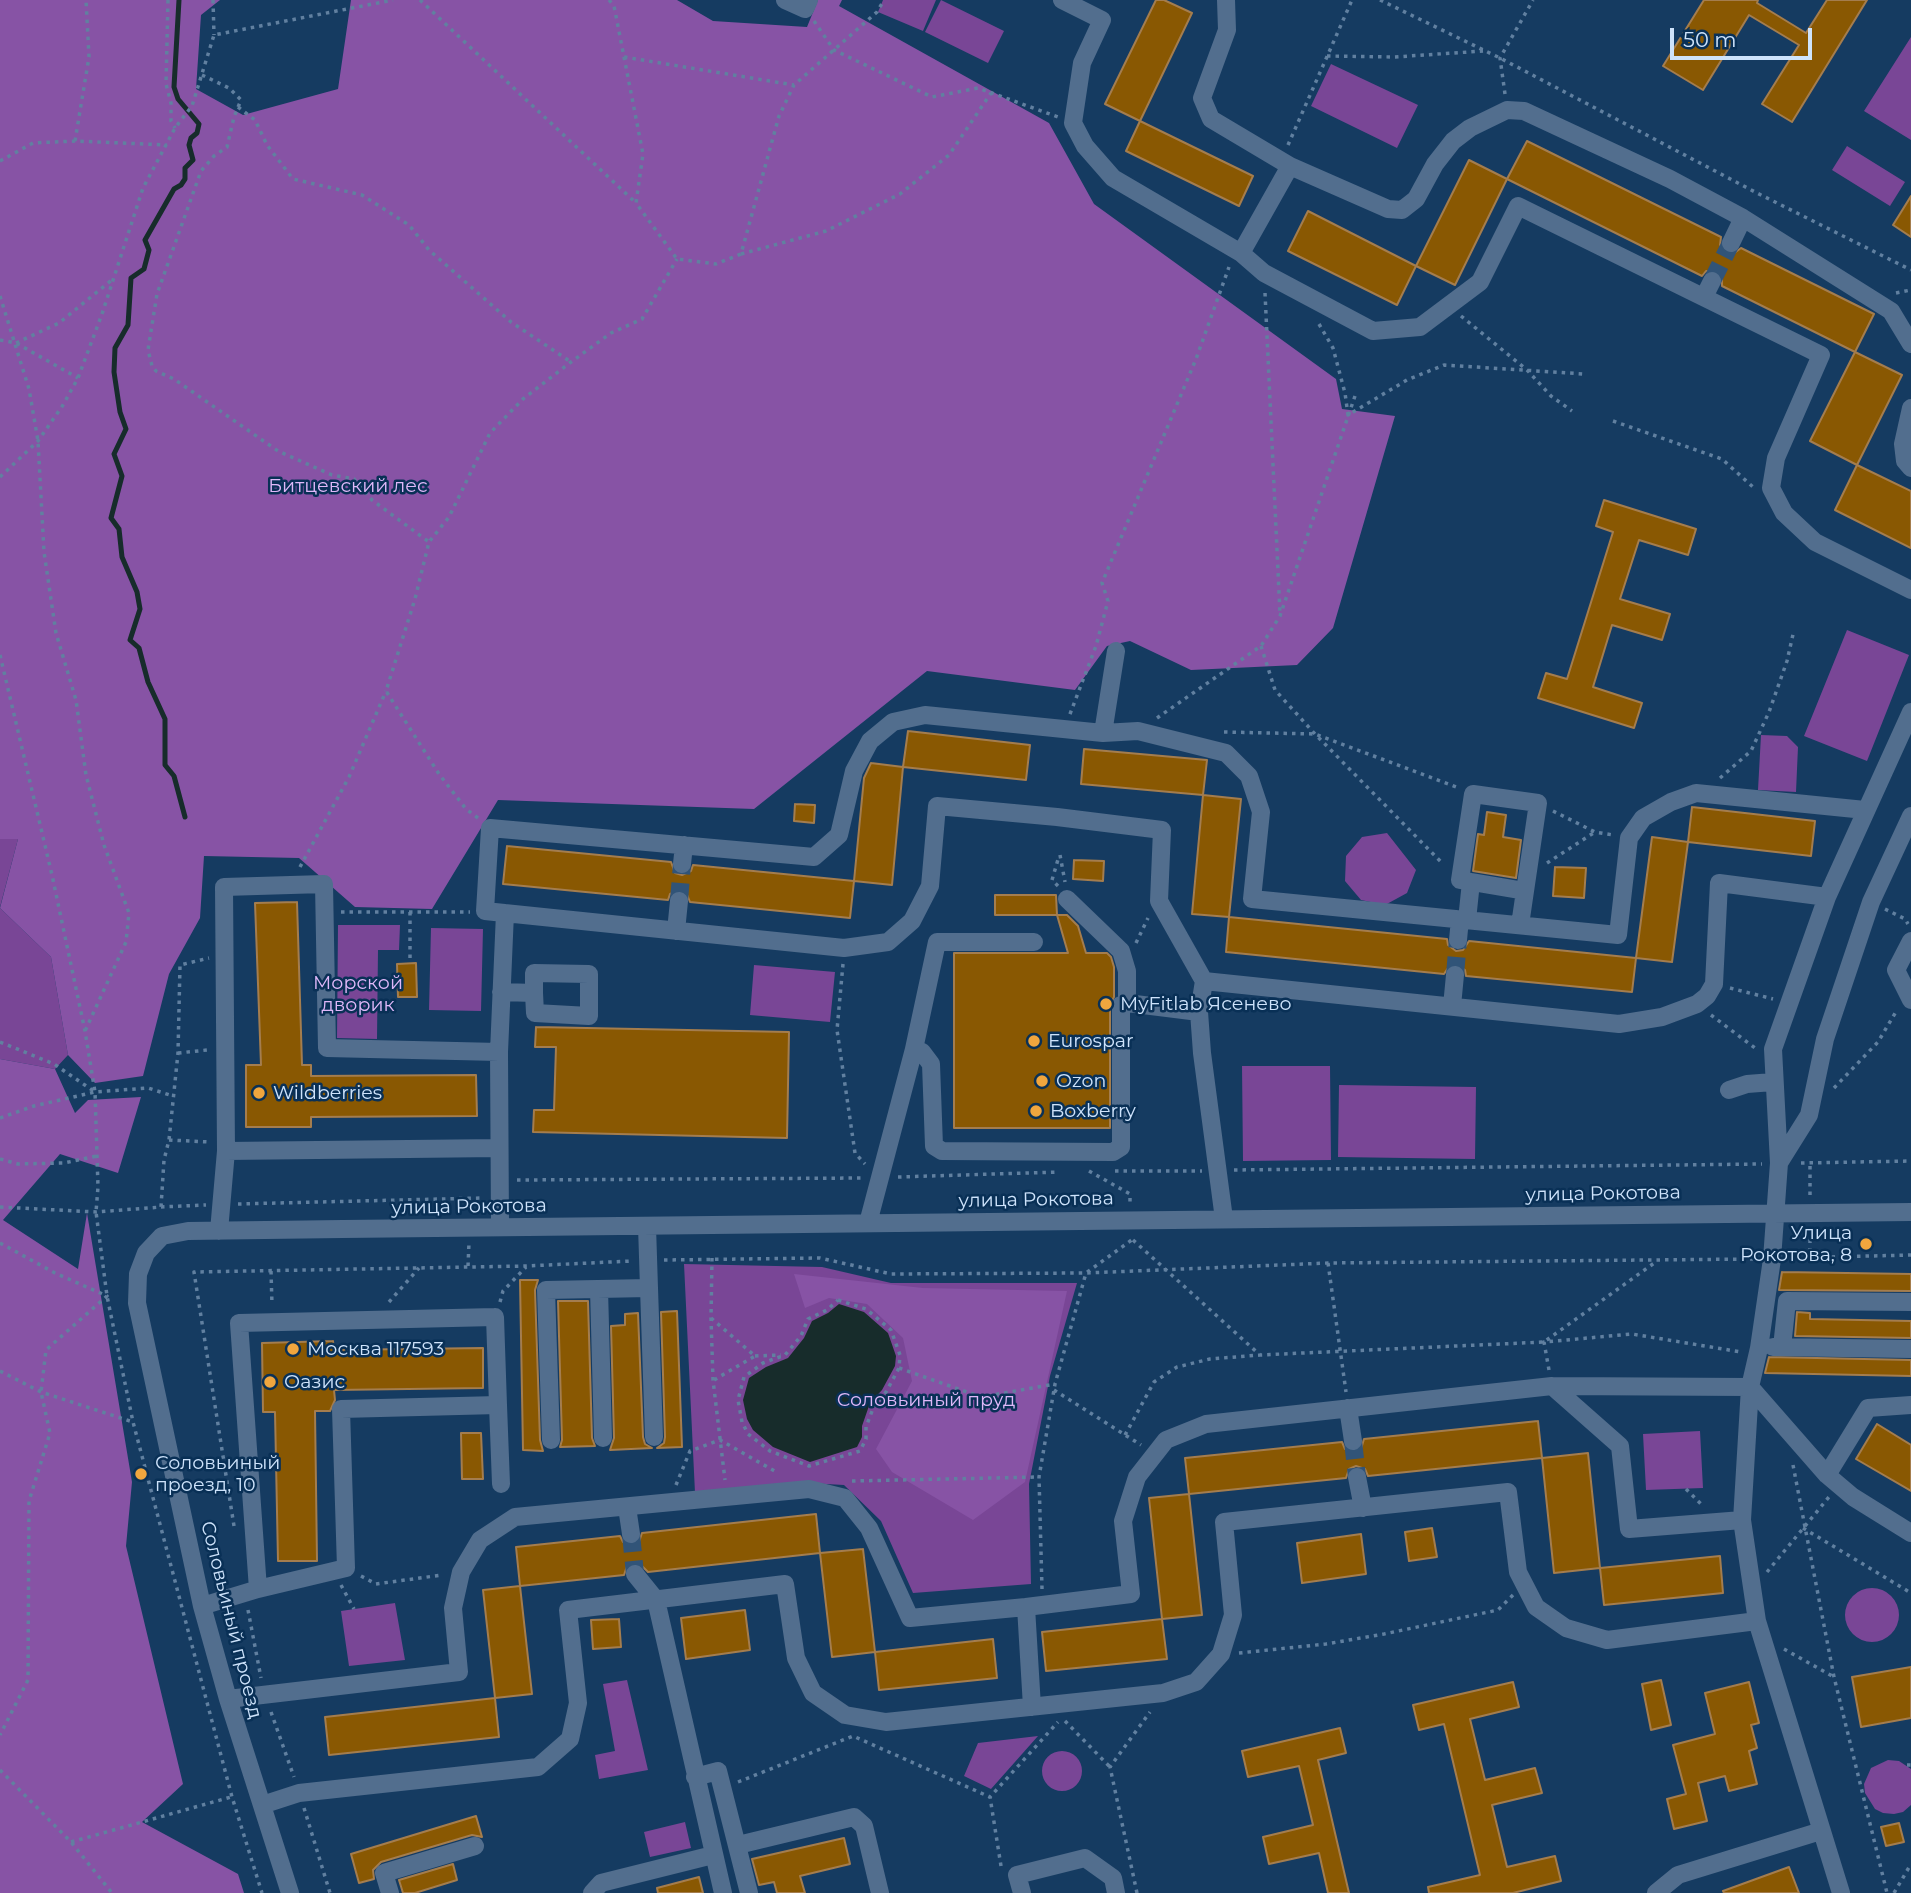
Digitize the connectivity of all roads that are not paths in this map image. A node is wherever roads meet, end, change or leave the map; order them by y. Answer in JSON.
{"nodes":[{"id":1,"x":785,"y":0,"type":"edge"},
{"id":2,"x":1062,"y":0,"type":"edge"},
{"id":3,"x":1226,"y":0,"type":"edge"},
{"id":4,"x":807,"y":4,"type":"edge"},
{"id":5,"x":1290,"y":166,"type":"junction"},
{"id":6,"x":1743,"y":218,"type":"junction"},
{"id":7,"x":1731,"y":243,"type":"tunnel mouth"},
{"id":8,"x":1241,"y":253,"type":"junction"},
{"id":9,"x":1911,"y":344,"type":"edge"},
{"id":10,"x":1911,"y":408,"type":"edge"},
{"id":11,"x":1911,"y":468,"type":"edge"},
{"id":12,"x":1911,"y":590,"type":"edge"},
{"id":13,"x":1116,"y":651,"type":"dead end"},
{"id":14,"x":1911,"y":712,"type":"edge"},
{"id":15,"x":1103,"y":733,"type":"junction"},
{"id":16,"x":1865,"y":810,"type":"junction"},
{"id":17,"x":1911,"y":816,"type":"edge"},
{"id":18,"x":684,"y":845,"type":"junction"},
{"id":19,"x":682,"y":864,"type":"tunnel mouth"},
{"id":20,"x":1466,"y":881,"type":"junction"},
{"id":21,"x":1526,"y":883,"type":"junction"},
{"id":22,"x":1065,"y":893,"type":"road end"},
{"id":23,"x":1827,"y":897,"type":"junction"},
{"id":24,"x":678,"y":901,"type":"tunnel mouth"},
{"id":25,"x":505,"y":913,"type":"junction"},
{"id":26,"x":1464,"y":919,"type":"junction"},
{"id":27,"x":1520,"y":925,"type":"junction"},
{"id":28,"x":676,"y":931,"type":"junction"},
{"id":29,"x":1458,"y":940,"type":"tunnel mouth"},
{"id":30,"x":1911,"y":941,"type":"edge"},
{"id":31,"x":1034,"y":942,"type":"dead end"},
{"id":32,"x":1455,"y":975,"type":"tunnel mouth"},
{"id":33,"x":1203,"y":981,"type":"junction"},
{"id":34,"x":502,"y":992,"type":"junction"},
{"id":35,"x":534,"y":993,"type":"dead end"},
{"id":36,"x":1909,"y":997,"type":"edge"},
{"id":37,"x":1126,"y":1003,"type":"junction"},
{"id":38,"x":1452,"y":1006,"type":"junction"},
{"id":39,"x":1199,"y":1012,"type":"junction"},
{"id":40,"x":914,"y":1049,"type":"junction"},
{"id":41,"x":499,"y":1052,"type":"junction"},
{"id":42,"x":1773,"y":1082,"type":"junction"},
{"id":43,"x":1729,"y":1090,"type":"dead end"},
{"id":44,"x":226,"y":1147,"type":"junction"},
{"id":45,"x":499,"y":1148,"type":"junction"},
{"id":46,"x":1779,"y":1163,"type":"junction"},
{"id":47,"x":1911,"y":1212,"type":"edge"},
{"id":48,"x":1775,"y":1213,"type":"junction"},
{"id":49,"x":1224,"y":1219,"type":"junction"},
{"id":50,"x":867,"y":1223,"type":"junction"},
{"id":51,"x":647,"y":1226,"type":"junction"},
{"id":52,"x":500,"y":1227,"type":"junction"},
{"id":53,"x":219,"y":1231,"type":"junction"},
{"id":54,"x":162,"y":1236,"type":"joint"},
{"id":55,"x":649,"y":1288,"type":"junction"},
{"id":56,"x":599,"y":1289,"type":"junction"},
{"id":57,"x":1911,"y":1302,"type":"edge"},
{"id":58,"x":1782,"y":1347,"type":"junction"},
{"id":59,"x":1911,"y":1349,"type":"edge"},
{"id":60,"x":1758,"y":1351,"type":"junction"},
{"id":61,"x":1552,"y":1386,"type":"junction"},
{"id":62,"x":1750,"y":1387,"type":"junction"},
{"id":63,"x":498,"y":1405,"type":"junction"},
{"id":64,"x":1911,"y":1405,"type":"edge"},
{"id":65,"x":1348,"y":1408,"type":"junction"},
{"id":66,"x":654,"y":1437,"type":"dead end"},
{"id":67,"x":603,"y":1438,"type":"dead end"},
{"id":68,"x":551,"y":1440,"type":"dead end"},
{"id":69,"x":1353,"y":1441,"type":"tunnel mouth"},
{"id":70,"x":1357,"y":1477,"type":"tunnel mouth"},
{"id":71,"x":1833,"y":1480,"type":"junction"},
{"id":72,"x":501,"y":1484,"type":"dead end"},
{"id":73,"x":627,"y":1507,"type":"junction"},
{"id":74,"x":1363,"y":1508,"type":"junction"},
{"id":75,"x":1742,"y":1520,"type":"junction"},
{"id":76,"x":1911,"y":1533,"type":"edge"},
{"id":77,"x":631,"y":1534,"type":"tunnel mouth"},
{"id":78,"x":635,"y":1574,"type":"tunnel mouth"},
{"id":79,"x":258,"y":1589,"type":"junction"},
{"id":80,"x":656,"y":1600,"type":"junction"},
{"id":81,"x":202,"y":1606,"type":"junction"},
{"id":82,"x":1034,"y":1606,"type":"junction"},
{"id":83,"x":1759,"y":1629,"type":"junction"},
{"id":84,"x":228,"y":1699,"type":"junction"},
{"id":85,"x":1032,"y":1707,"type":"junction"},
{"id":86,"x":695,"y":1777,"type":"junction"},
{"id":87,"x":262,"y":1805,"type":"junction"},
{"id":88,"x":1821,"y":1831,"type":"junction"},
{"id":89,"x":738,"y":1845,"type":"junction"},
{"id":90,"x":475,"y":1846,"type":"dead end"},
{"id":91,"x":713,"y":1855,"type":"junction"},
{"id":92,"x":290,"y":1893,"type":"edge"},
{"id":93,"x":390,"y":1893,"type":"edge"},
{"id":94,"x":592,"y":1893,"type":"edge"},
{"id":95,"x":723,"y":1893,"type":"edge"},
{"id":96,"x":749,"y":1893,"type":"edge"},
{"id":97,"x":880,"y":1893,"type":"edge"},
{"id":98,"x":1022,"y":1893,"type":"edge"},
{"id":99,"x":1116,"y":1893,"type":"edge"},
{"id":100,"x":1656,"y":1893,"type":"edge"},
{"id":101,"x":1841,"y":1893,"type":"edge"}],
"edges":[{"from":1,"to":4,"type":"street"},
{"from":2,"to":8,"type":"street"},
{"from":3,"to":5,"type":"street"},
{"from":5,"to":6,"type":"street"},
{"from":5,"to":8,"type":"street"},
{"from":6,"to":7,"type":"street"},
{"from":6,"to":9,"type":"street"},
{"from":8,"to":12,"type":"street"},
{"from":10,"to":11,"type":"street"},
{"from":13,"to":15,"type":"street"},
{"from":14,"to":16,"type":"street"},
{"from":15,"to":18,"type":"street"},
{"from":15,"to":26,"type":"street"},
{"from":16,"to":23,"type":"street"},
{"from":16,"to":27,"type":"street"},
{"from":17,"to":46,"type":"street"},
{"from":18,"to":19,"type":"street"},
{"from":18,"to":25,"type":"street"},
{"from":20,"to":21,"type":"street"},
{"from":20,"to":21,"type":"street"},
{"from":20,"to":26,"type":"street"},
{"from":21,"to":27,"type":"street"},
{"from":22,"to":37,"type":"street"},
{"from":23,"to":38,"type":"street"},
{"from":23,"to":42,"type":"street"},
{"from":24,"to":28,"type":"street"},
{"from":25,"to":28,"type":"street"},
{"from":25,"to":34,"type":"street"},
{"from":26,"to":27,"type":"street"},
{"from":26,"to":29,"type":"street"},
{"from":28,"to":33,"type":"street"},
{"from":30,"to":36,"type":"street"},
{"from":31,"to":40,"type":"street"},
{"from":32,"to":38,"type":"street"},
{"from":33,"to":38,"type":"street"},
{"from":33,"to":39,"type":"street"},
{"from":34,"to":35,"type":"street"},
{"from":34,"to":41,"type":"street"},
{"from":37,"to":39,"type":"street"},
{"from":37,"to":40,"type":"street"},
{"from":39,"to":49,"type":"street"},
{"from":40,"to":50,"type":"street"},
{"from":41,"to":44,"type":"street"},
{"from":41,"to":45,"type":"street"},
{"from":42,"to":43,"type":"street"},
{"from":42,"to":46,"type":"street"},
{"from":44,"to":45,"type":"street"},
{"from":44,"to":53,"type":"street"},
{"from":45,"to":52,"type":"street"},
{"from":46,"to":48,"type":"street"},
{"from":47,"to":48,"type":"street","name":"улица Рокотова"},
{"from":48,"to":49,"type":"street","name":"улица Рокотова"},
{"from":48,"to":60,"type":"street"},
{"from":49,"to":50,"type":"street","name":"улица Рокотова"},
{"from":50,"to":51,"type":"street","name":"улица Рокотова"},
{"from":51,"to":52,"type":"street","name":"улица Рокотова"},
{"from":51,"to":55,"type":"street"},
{"from":52,"to":53,"type":"street","name":"улица Рокотова"},
{"from":53,"to":54,"type":"street","name":"улица Рокотова"},
{"from":54,"to":81,"type":"street","name":"Соловьиный проезд"},
{"from":55,"to":56,"type":"street"},
{"from":55,"to":66,"type":"street"},
{"from":56,"to":67,"type":"street"},
{"from":56,"to":68,"type":"street"},
{"from":57,"to":58,"type":"street"},
{"from":58,"to":59,"type":"street"},
{"from":58,"to":60,"type":"street"},
{"from":60,"to":62,"type":"street"},
{"from":61,"to":62,"type":"street"},
{"from":61,"to":65,"type":"street"},
{"from":61,"to":75,"type":"street"},
{"from":62,"to":71,"type":"street"},
{"from":62,"to":75,"type":"street"},
{"from":63,"to":72,"type":"street"},
{"from":63,"to":79,"type":"street"},
{"from":63,"to":79,"type":"street"},
{"from":64,"to":71,"type":"street"},
{"from":65,"to":69,"type":"street"},
{"from":65,"to":82,"type":"street"},
{"from":70,"to":74,"type":"street"},
{"from":71,"to":76,"type":"street"},
{"from":73,"to":77,"type":"street"},
{"from":73,"to":82,"type":"street"},
{"from":73,"to":84,"type":"street"},
{"from":74,"to":83,"type":"street"},
{"from":74,"to":85,"type":"street"},
{"from":75,"to":83,"type":"street"},
{"from":78,"to":80,"type":"street"},
{"from":79,"to":81,"type":"street"},
{"from":80,"to":85,"type":"street"},
{"from":80,"to":86,"type":"street"},
{"from":80,"to":87,"type":"street"},
{"from":81,"to":84,"type":"street","name":"Соловьиный проезд"},
{"from":82,"to":85,"type":"street"},
{"from":83,"to":88,"type":"street"},
{"from":84,"to":87,"type":"street","name":"Соловьиный проезд"},
{"from":86,"to":89,"type":"street"},
{"from":86,"to":91,"type":"street"},
{"from":87,"to":92,"type":"street","name":"Соловьиный проезд"},
{"from":88,"to":100,"type":"street"},
{"from":88,"to":101,"type":"street"},
{"from":89,"to":96,"type":"street"},
{"from":89,"to":97,"type":"street"},
{"from":90,"to":93,"type":"street"},
{"from":91,"to":94,"type":"street"},
{"from":91,"to":95,"type":"street"},
{"from":98,"to":99,"type":"street"}]}
